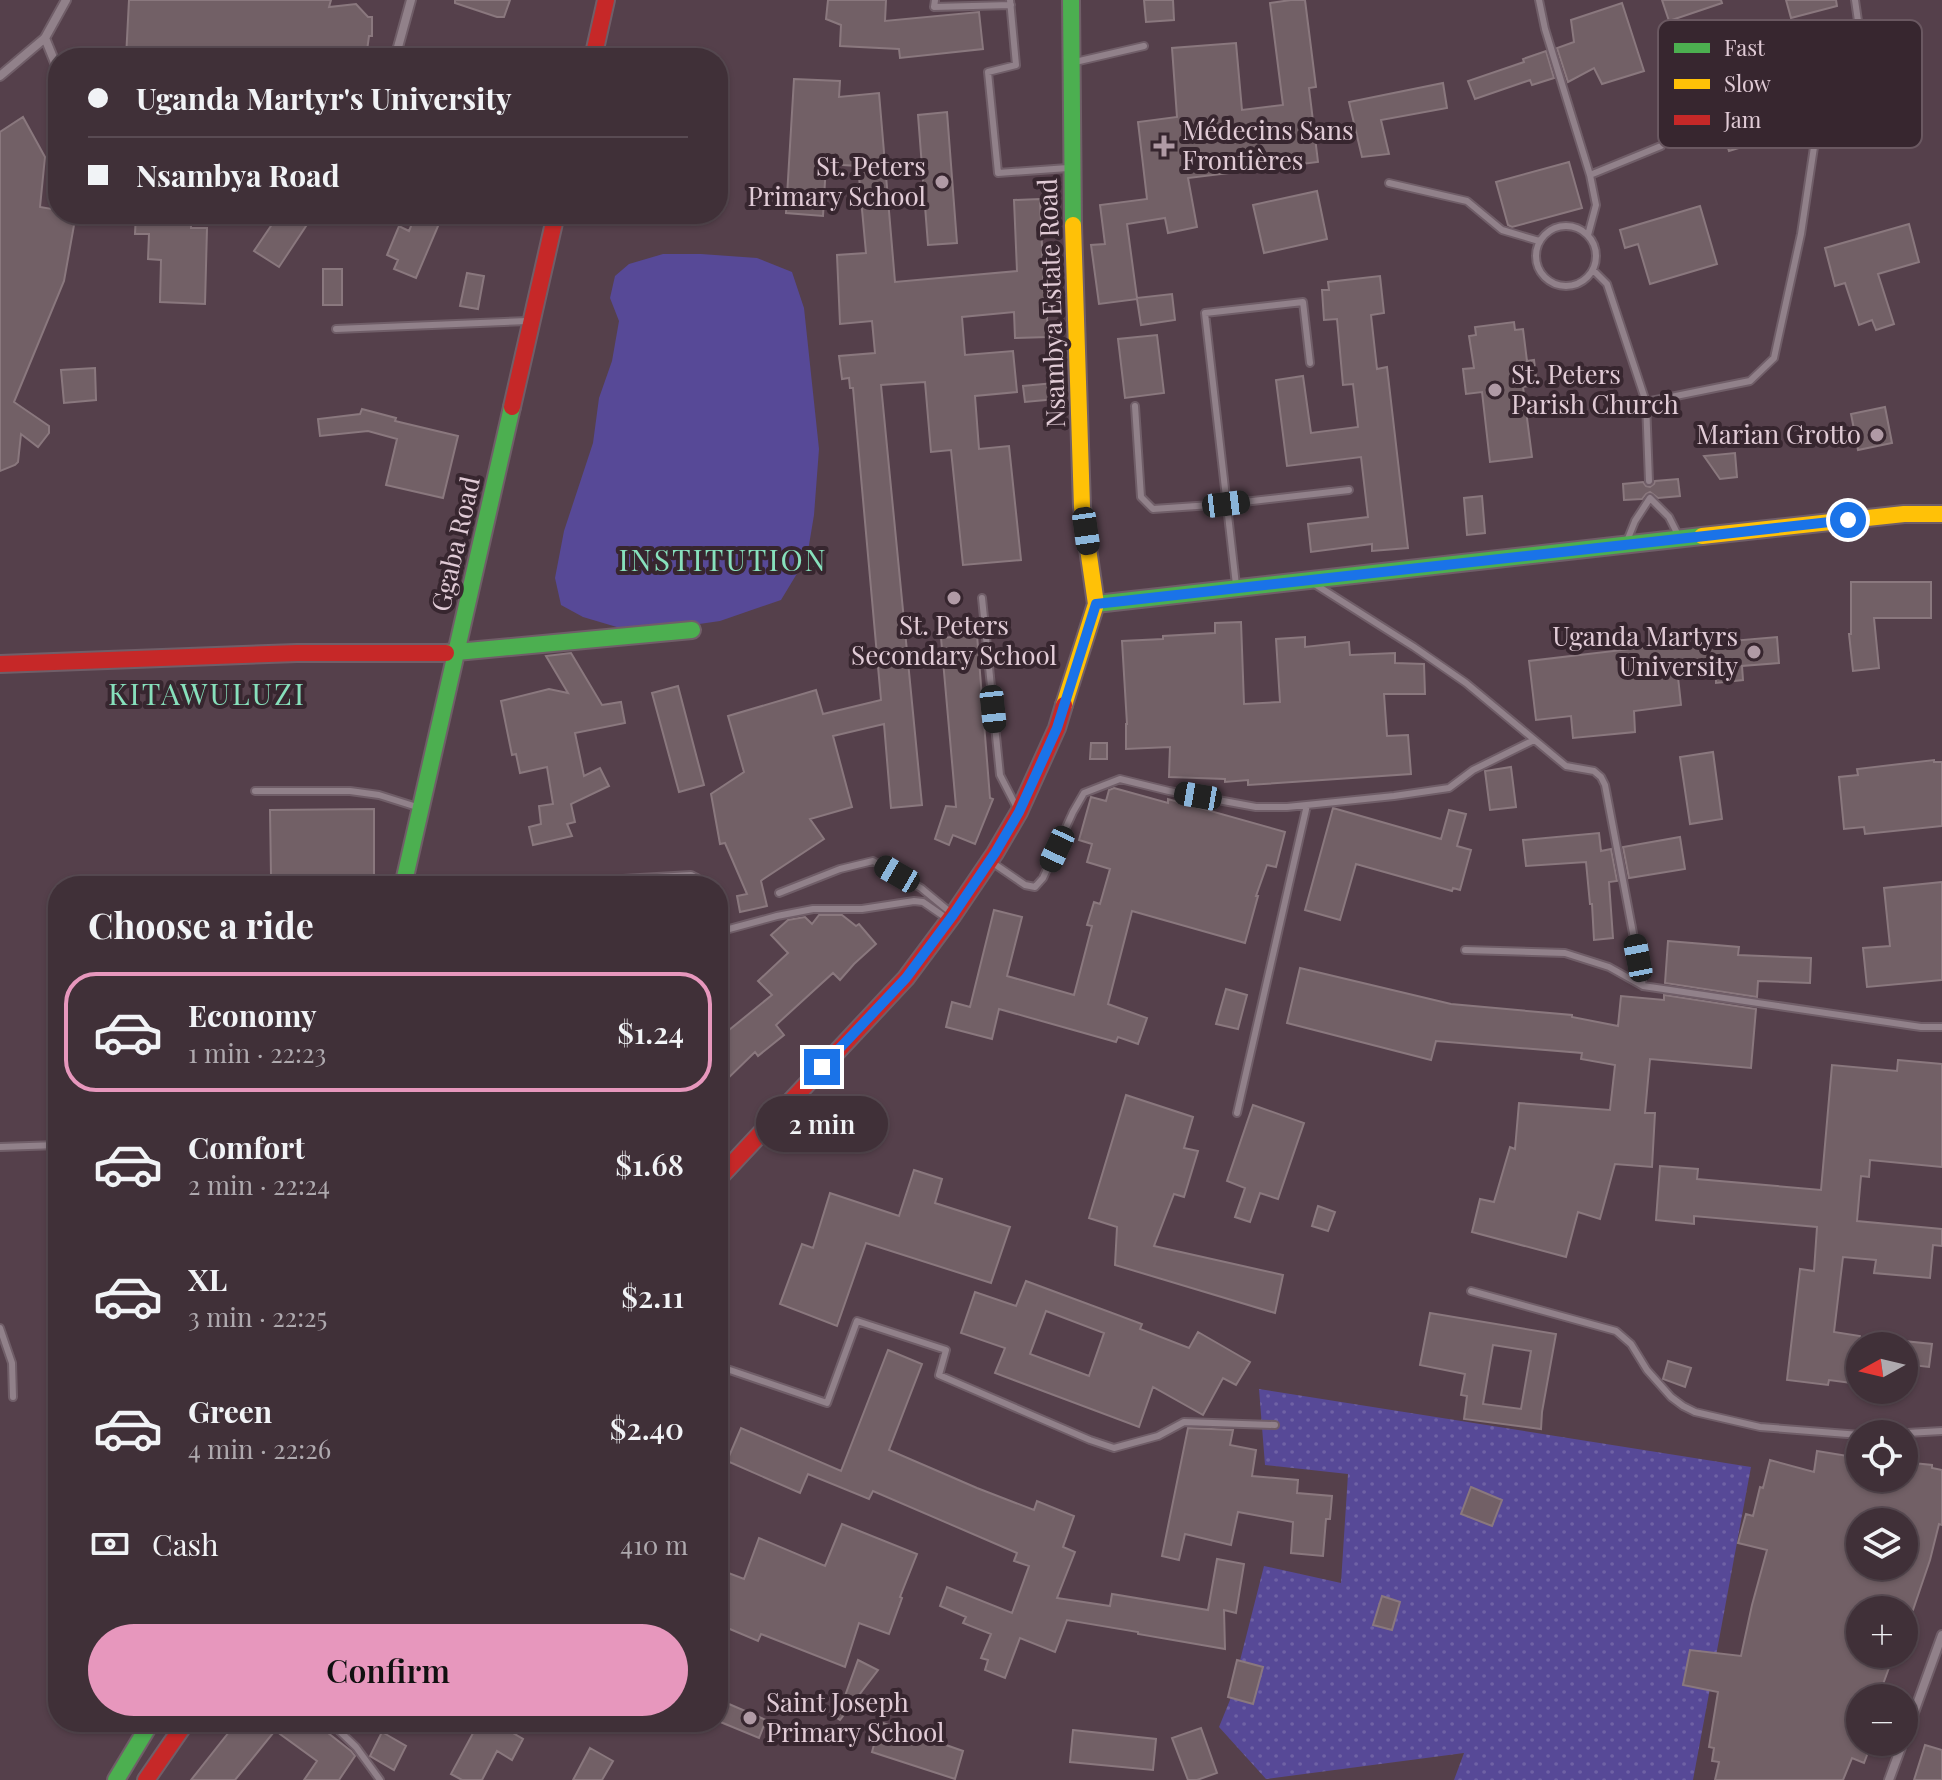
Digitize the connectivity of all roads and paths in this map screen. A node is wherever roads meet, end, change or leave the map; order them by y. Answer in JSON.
{"nodes":[{"id":1,"x":66,"y":0,"type":"edge"},
{"id":2,"x":411,"y":0,"type":"edge"},
{"id":3,"x":606,"y":0,"type":"edge"},
{"id":4,"x":935,"y":0,"type":"edge"},
{"id":5,"x":1071,"y":0,"type":"edge"},
{"id":6,"x":1539,"y":0,"type":"edge"},
{"id":7,"x":1855,"y":0,"type":"edge"},
{"id":8,"x":1011,"y":2,"type":"edge"},
{"id":9,"x":1858,"y":20,"type":"edge"},
{"id":10,"x":45,"y":38,"type":"junction"},
{"id":11,"x":1144,"y":46,"type":"dead end"},
{"id":12,"x":49,"y":48,"type":"edge"},
{"id":13,"x":398,"y":48,"type":"edge"},
{"id":14,"x":595,"y":48,"type":"edge"},
{"id":15,"x":1071,"y":62,"type":"junction"},
{"id":16,"x":0,"y":76,"type":"edge"},
{"id":17,"x":1658,"y":147,"type":"edge"},
{"id":18,"x":1814,"y":148,"type":"edge"},
{"id":19,"x":1071,"y":168,"type":"junction"},
{"id":20,"x":1590,"y":175,"type":"junction"},
{"id":21,"x":1389,"y":183,"type":"dead end"},
{"id":22,"x":554,"y":224,"type":"edge"},
{"id":23,"x":1588,"y":235,"type":"junction"},
{"id":24,"x":1539,"y":241,"type":"junction"},
{"id":25,"x":1593,"y":270,"type":"junction"},
{"id":26,"x":532,"y":321,"type":"junction"},
{"id":27,"x":336,"y":329,"type":"dead end"},
{"id":28,"x":1310,"y":363,"type":"dead end"},
{"id":29,"x":1646,"y":402,"type":"junction"},
{"id":30,"x":1135,"y":406,"type":"dead end"},
{"id":31,"x":1649,"y":481,"type":"dead end"},
{"id":32,"x":1349,"y":490,"type":"dead end"},
{"id":33,"x":1226,"y":504,"type":"junction"},
{"id":34,"x":1942,"y":514,"type":"edge"},
{"id":35,"x":1679,"y":538,"type":"junction"},
{"id":36,"x":1626,"y":544,"type":"junction"},
{"id":37,"x":1309,"y":580,"type":"junction"},
{"id":38,"x":1236,"y":588,"type":"junction"},
{"id":39,"x":982,"y":598,"type":"dead end"},
{"id":40,"x":1096,"y":604,"type":"junction"},
{"id":41,"x":692,"y":630,"type":"dead end"},
{"id":42,"x":455,"y":653,"type":"junction"},
{"id":43,"x":0,"y":664,"type":"edge"},
{"id":44,"x":1534,"y":740,"type":"junction"},
{"id":45,"x":255,"y":791,"type":"dead end"},
{"id":46,"x":1307,"y":805,"type":"junction"},
{"id":47,"x":421,"y":808,"type":"junction"},
{"id":48,"x":1019,"y":812,"type":"junction"},
{"id":49,"x":990,"y":861,"type":"junction"},
{"id":50,"x":405,"y":876,"type":"edge"},
{"id":51,"x":779,"y":893,"type":"dead end"},
{"id":52,"x":951,"y":917,"type":"junction"},
{"id":53,"x":728,"y":929,"type":"edge"},
{"id":54,"x":1465,"y":950,"type":"dead end"},
{"id":55,"x":1643,"y":986,"type":"junction"},
{"id":56,"x":1942,"y":1027,"type":"edge"},
{"id":57,"x":1237,"y":1113,"type":"dead end"},
{"id":58,"x":48,"y":1145,"type":"edge"},
{"id":59,"x":0,"y":1147,"type":"edge"},
{"id":60,"x":728,"y":1168,"type":"edge"},
{"id":61,"x":1471,"y":1291,"type":"dead end"},
{"id":62,"x":0,"y":1328,"type":"edge"},
{"id":63,"x":728,"y":1369,"type":"edge"},
{"id":64,"x":13,"y":1397,"type":"dead end"},
{"id":65,"x":1275,"y":1425,"type":"dead end"},
{"id":66,"x":1942,"y":1431,"type":"edge"},
{"id":67,"x":1918,"y":1432,"type":"edge"},
{"id":68,"x":1846,"y":1434,"type":"edge"},
{"id":69,"x":1942,"y":1635,"type":"edge"},
{"id":70,"x":1918,"y":1702,"type":"edge"},
{"id":71,"x":145,"y":1732,"type":"edge"},
{"id":72,"x":179,"y":1732,"type":"edge"},
{"id":73,"x":340,"y":1732,"type":"edge"},
{"id":74,"x":1898,"y":1756,"type":"edge"},
{"id":75,"x":116,"y":1780,"type":"edge"},
{"id":76,"x":146,"y":1780,"type":"edge"},
{"id":77,"x":380,"y":1780,"type":"edge"},
{"id":78,"x":1889,"y":1780,"type":"edge"}],
"edges":[{"from":1,"to":10,"type":"street"},
{"from":2,"to":13,"type":"street"},
{"from":3,"to":14,"type":"main road"},
{"from":4,"to":8,"type":"lane"},
{"from":5,"to":15,"type":"main road","name":"Nsambya Estate Road"},
{"from":6,"to":20,"type":"lane"},
{"from":7,"to":9,"type":"lane"},
{"from":8,"to":19,"type":"lane"},
{"from":10,"to":12,"type":"street"},
{"from":10,"to":16,"type":"street"},
{"from":11,"to":15,"type":"lane"},
{"from":15,"to":19,"type":"main road","name":"Nsambya Estate Road"},
{"from":17,"to":20,"type":"lane"},
{"from":18,"to":29,"type":"lane"},
{"from":19,"to":40,"type":"main road","name":"Nsambya Estate Road"},
{"from":20,"to":23,"type":"lane"},
{"from":21,"to":24,"type":"lane"},
{"from":22,"to":26,"type":"main road","name":"Ggaba Road"},
{"from":23,"to":24,"type":"lane"},
{"from":23,"to":25,"type":"lane"},
{"from":24,"to":25,"type":"lane"},
{"from":25,"to":29,"type":"lane"},
{"from":26,"to":27,"type":"lane"},
{"from":26,"to":42,"type":"main road","name":"Ggaba Road"},
{"from":28,"to":33,"type":"lane"},
{"from":29,"to":31,"type":"lane"},
{"from":30,"to":33,"type":"lane"},
{"from":32,"to":33,"type":"lane"},
{"from":33,"to":38,"type":"lane"},
{"from":34,"to":35,"type":"main road"},
{"from":35,"to":36,"type":"main road"},
{"from":35,"to":36,"type":"lane"},
{"from":36,"to":37,"type":"main road"},
{"from":37,"to":38,"type":"main road"},
{"from":37,"to":44,"type":"lane"},
{"from":38,"to":40,"type":"main road"},
{"from":39,"to":48,"type":"lane"},
{"from":40,"to":48,"type":"main road"},
{"from":41,"to":42,"type":"main road"},
{"from":42,"to":43,"type":"main road"},
{"from":42,"to":47,"type":"main road","name":"Ggaba Road"},
{"from":44,"to":46,"type":"lane"},
{"from":44,"to":55,"type":"lane"},
{"from":45,"to":47,"type":"lane"},
{"from":46,"to":49,"type":"lane"},
{"from":46,"to":57,"type":"lane"},
{"from":47,"to":50,"type":"main road","name":"Ggaba Road"},
{"from":48,"to":49,"type":"main road"},
{"from":49,"to":52,"type":"main road"},
{"from":51,"to":52,"type":"lane"},
{"from":52,"to":53,"type":"lane"},
{"from":52,"to":60,"type":"main road"},
{"from":54,"to":55,"type":"lane"},
{"from":55,"to":56,"type":"lane"},
{"from":58,"to":59,"type":"lane"},
{"from":61,"to":68,"type":"lane"},
{"from":62,"to":64,"type":"lane"},
{"from":63,"to":65,"type":"lane"},
{"from":66,"to":67,"type":"lane"},
{"from":69,"to":70,"type":"street"},
{"from":71,"to":75,"type":"main road"},
{"from":72,"to":76,"type":"main road"},
{"from":73,"to":77,"type":"lane"},
{"from":74,"to":78,"type":"street"}]}
